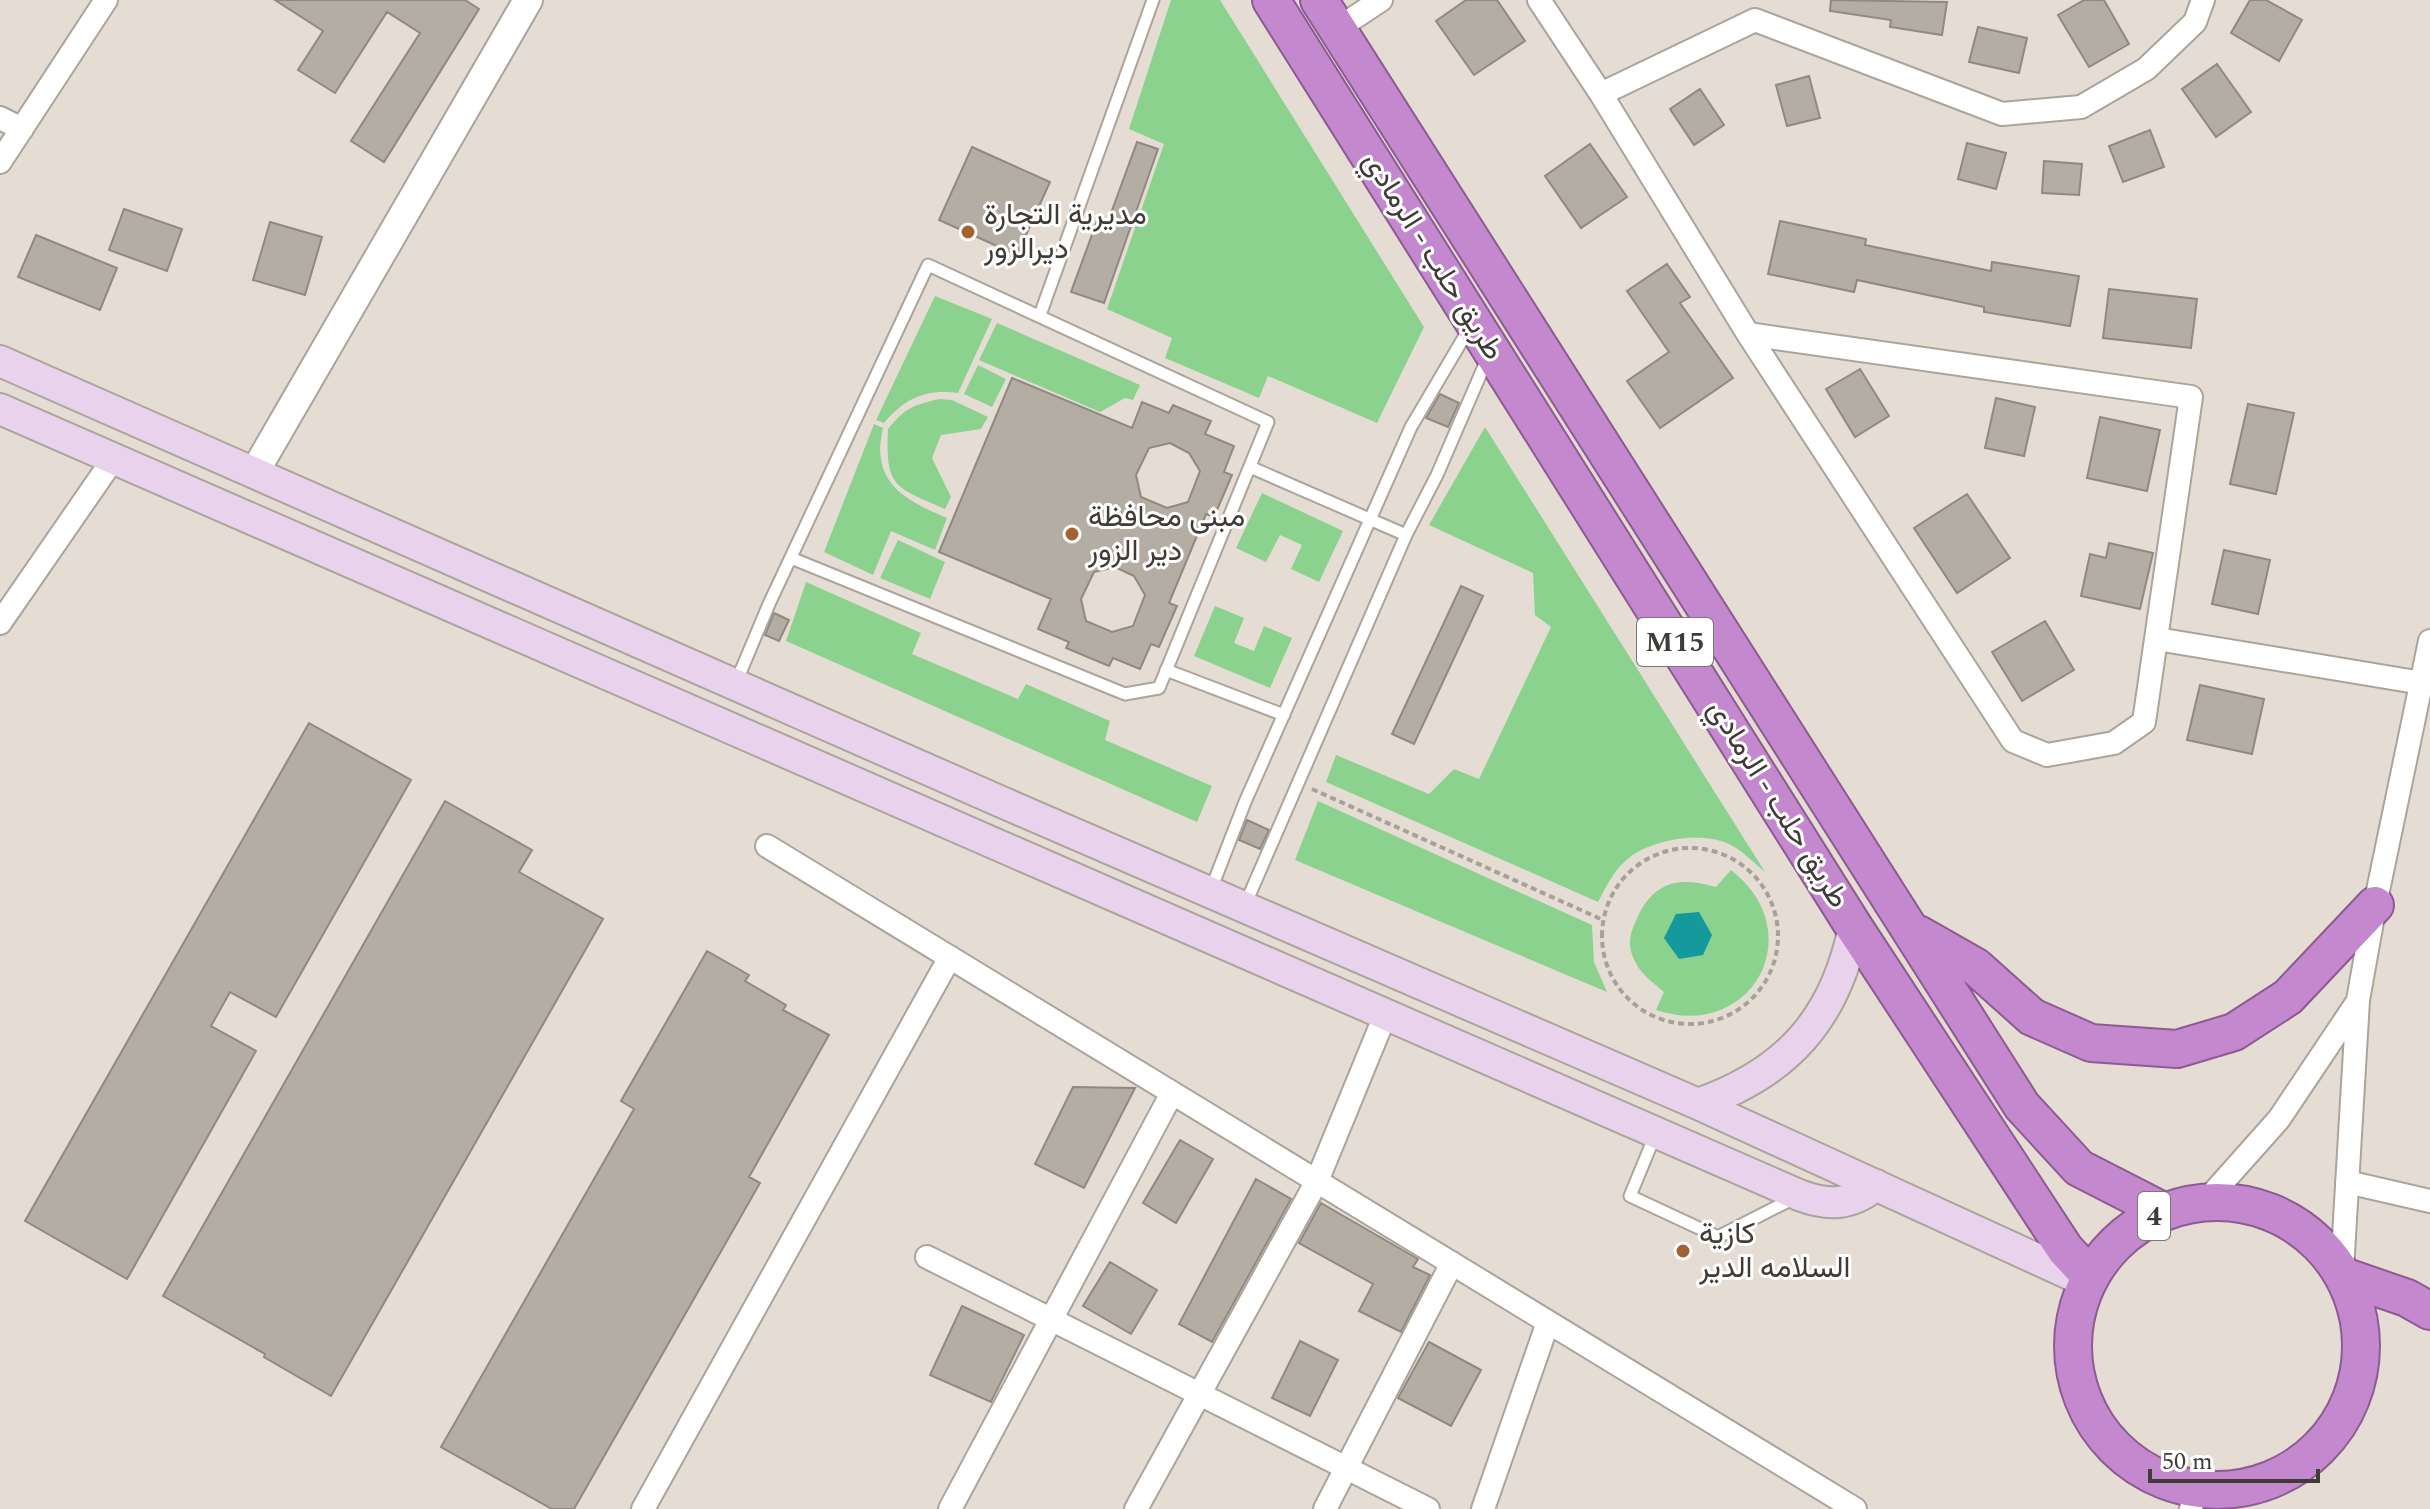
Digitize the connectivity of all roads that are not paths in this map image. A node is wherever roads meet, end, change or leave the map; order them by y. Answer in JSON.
{"nodes":[{"id":1,"x":106,"y":0,"type":"edge"},
{"id":2,"x":528,"y":0,"type":"edge"},
{"id":3,"x":1153,"y":0,"type":"edge"},
{"id":4,"x":1271,"y":0,"type":"edge"},
{"id":5,"x":1381,"y":0,"type":"edge"},
{"id":6,"x":1539,"y":0,"type":"edge"},
{"id":7,"x":2203,"y":0,"type":"edge"},
{"id":8,"x":1328,"y":14,"type":"edge"},
{"id":9,"x":1601,"y":94,"type":"junction"},
{"id":10,"x":0,"y":118,"type":"edge"},
{"id":11,"x":22,"y":129,"type":"junction"},
{"id":12,"x":0,"y":162,"type":"edge"},
{"id":13,"x":1040,"y":315,"type":"junction"},
{"id":14,"x":1748,"y":334,"type":"junction"},
{"id":15,"x":1482,"y":335,"type":"junction"},
{"id":16,"x":0,"y":361,"type":"edge"},
{"id":17,"x":0,"y":409,"type":"edge"},
{"id":18,"x":114,"y":458,"type":"junction"},
{"id":19,"x":1250,"y":467,"type":"junction"},
{"id":20,"x":254,"y":473,"type":"junction"},
{"id":21,"x":1370,"y":519,"type":"junction"},
{"id":22,"x":1406,"y":535,"type":"junction"},
{"id":23,"x":791,"y":558,"type":"junction"},
{"id":24,"x":0,"y":623,"type":"edge"},
{"id":25,"x":2157,"y":639,"type":"junction"},
{"id":26,"x":2430,"y":641,"type":"edge"},
{"id":27,"x":1166,"y":670,"type":"junction"},
{"id":28,"x":2422,"y":683,"type":"junction"},
{"id":29,"x":735,"y":685,"type":"junction"},
{"id":30,"x":1284,"y":715,"type":"junction"},
{"id":31,"x":767,"y":846,"type":"dead end"},
{"id":32,"x":1210,"y":893,"type":"junction"},
{"id":33,"x":2375,"y":905,"type":"junction"},
{"id":34,"x":1244,"y":907,"type":"junction"},
{"id":35,"x":1854,"y":927,"type":"junction"},
{"id":36,"x":1914,"y":931,"type":"junction"},
{"id":37,"x":950,"y":957,"type":"junction"},
{"id":38,"x":2358,"y":1000,"type":"junction"},
{"id":39,"x":1386,"y":1013,"type":"junction"},
{"id":40,"x":1172,"y":1093,"type":"junction"},
{"id":41,"x":1698,"y":1104,"type":"junction"},
{"id":42,"x":1656,"y":1132,"type":"junction"},
{"id":43,"x":1317,"y":1181,"type":"junction"},
{"id":44,"x":2347,"y":1182,"type":"junction"},
{"id":45,"x":1876,"y":1185,"type":"junction"},
{"id":46,"x":1799,"y":1195,"type":"junction"},
{"id":47,"x":2206,"y":1201,"type":"junction"},
{"id":48,"x":2430,"y":1201,"type":"edge"},
{"id":49,"x":2163,"y":1211,"type":"junction"},
{"id":50,"x":927,"y":1257,"type":"dead end"},
{"id":51,"x":1452,"y":1263,"type":"junction"},
{"id":52,"x":2344,"y":1274,"type":"junction"},
{"id":53,"x":2088,"y":1279,"type":"junction"},
{"id":54,"x":2430,"y":1311,"type":"edge"},
{"id":55,"x":1051,"y":1319,"type":"junction"},
{"id":56,"x":1548,"y":1322,"type":"junction"},
{"id":57,"x":1199,"y":1394,"type":"junction"},
{"id":58,"x":1346,"y":1468,"type":"junction"},
{"id":59,"x":2257,"y":1498,"type":"edge"},
{"id":60,"x":2193,"y":1499,"type":"edge"},
{"id":61,"x":643,"y":1509,"type":"edge"},
{"id":62,"x":950,"y":1509,"type":"edge"},
{"id":63,"x":1136,"y":1509,"type":"edge"},
{"id":64,"x":1325,"y":1509,"type":"edge"},
{"id":65,"x":1428,"y":1509,"type":"edge"},
{"id":66,"x":1483,"y":1509,"type":"edge"},
{"id":67,"x":1855,"y":1509,"type":"edge"}],
"edges":[{"from":1,"to":11,"type":"street"},
{"from":2,"to":20,"type":"street"},
{"from":3,"to":13,"type":"lane"},
{"from":4,"to":15,"type":"highway","name":"طريق حلب - الرمادي","number":"M15"},
{"from":5,"to":8,"type":"street"},
{"from":6,"to":9,"type":"street"},
{"from":7,"to":9,"type":"street"},
{"from":8,"to":36,"type":"highway","name":"طريق حلب - الرمادي","number":"M15"},
{"from":9,"to":14,"type":"street"},
{"from":10,"to":11,"type":"street"},
{"from":11,"to":12,"type":"street"},
{"from":13,"to":19,"type":"lane"},
{"from":13,"to":23,"type":"lane"},
{"from":14,"to":25,"type":"street"},
{"from":14,"to":25,"type":"street"},
{"from":15,"to":21,"type":"lane"},
{"from":15,"to":22,"type":"lane"},
{"from":15,"to":35,"type":"highway","name":"طريق حلب - الرمادي","number":"M15"},
{"from":16,"to":20,"type":"main road"},
{"from":17,"to":18,"type":"main road"},
{"from":18,"to":24,"type":"street"},
{"from":18,"to":39,"type":"main road"},
{"from":19,"to":21,"type":"lane"},
{"from":19,"to":27,"type":"lane"},
{"from":20,"to":29,"type":"main road"},
{"from":21,"to":22,"type":"lane"},
{"from":21,"to":30,"type":"lane"},
{"from":22,"to":34,"type":"lane"},
{"from":23,"to":27,"type":"lane"},
{"from":23,"to":29,"type":"lane"},
{"from":25,"to":28,"type":"street"},
{"from":26,"to":28,"type":"street"},
{"from":27,"to":30,"type":"lane"},
{"from":28,"to":33,"type":"street"},
{"from":29,"to":32,"type":"main road"},
{"from":30,"to":32,"type":"lane"},
{"from":31,"to":37,"type":"street"},
{"from":32,"to":34,"type":"main road"},
{"from":33,"to":36,"type":"highway"},
{"from":33,"to":38,"type":"street"},
{"from":34,"to":41,"type":"main road"},
{"from":35,"to":41,"type":"main road"},
{"from":35,"to":53,"type":"highway","name":"طريق حلب - الرمادي","number":"M15"},
{"from":36,"to":49,"type":"highway","name":"طريق حلب - الرمادي","number":"M15"},
{"from":37,"to":40,"type":"street"},
{"from":37,"to":61,"type":"street"},
{"from":38,"to":44,"type":"street"},
{"from":38,"to":47,"type":"street"},
{"from":39,"to":42,"type":"main road"},
{"from":39,"to":43,"type":"street"},
{"from":40,"to":43,"type":"street"},
{"from":40,"to":55,"type":"street"},
{"from":41,"to":45,"type":"main road"},
{"from":42,"to":46,"type":"main road"},
{"from":42,"to":46,"type":"lane"},
{"from":43,"to":51,"type":"street"},
{"from":43,"to":57,"type":"street"},
{"from":44,"to":48,"type":"street"},
{"from":44,"to":52,"type":"street"},
{"from":45,"to":46,"type":"main road"},
{"from":45,"to":53,"type":"main road"},
{"from":47,"to":49,"type":"highway","number":"4"},
{"from":47,"to":52,"type":"highway","number":"4"},
{"from":49,"to":53,"type":"highway","number":"4"},
{"from":50,"to":55,"type":"street"},
{"from":51,"to":56,"type":"street"},
{"from":51,"to":58,"type":"street"},
{"from":52,"to":54,"type":"highway"},
{"from":52,"to":59,"type":"highway","number":"4"},
{"from":53,"to":60,"type":"highway","number":"4"},
{"from":55,"to":57,"type":"street"},
{"from":55,"to":62,"type":"street"},
{"from":56,"to":66,"type":"street"},
{"from":56,"to":67,"type":"street"},
{"from":57,"to":58,"type":"street"},
{"from":57,"to":63,"type":"street"},
{"from":58,"to":64,"type":"street"},
{"from":58,"to":65,"type":"street"},
{"from":59,"to":60,"type":"highway","number":"4"}]}
